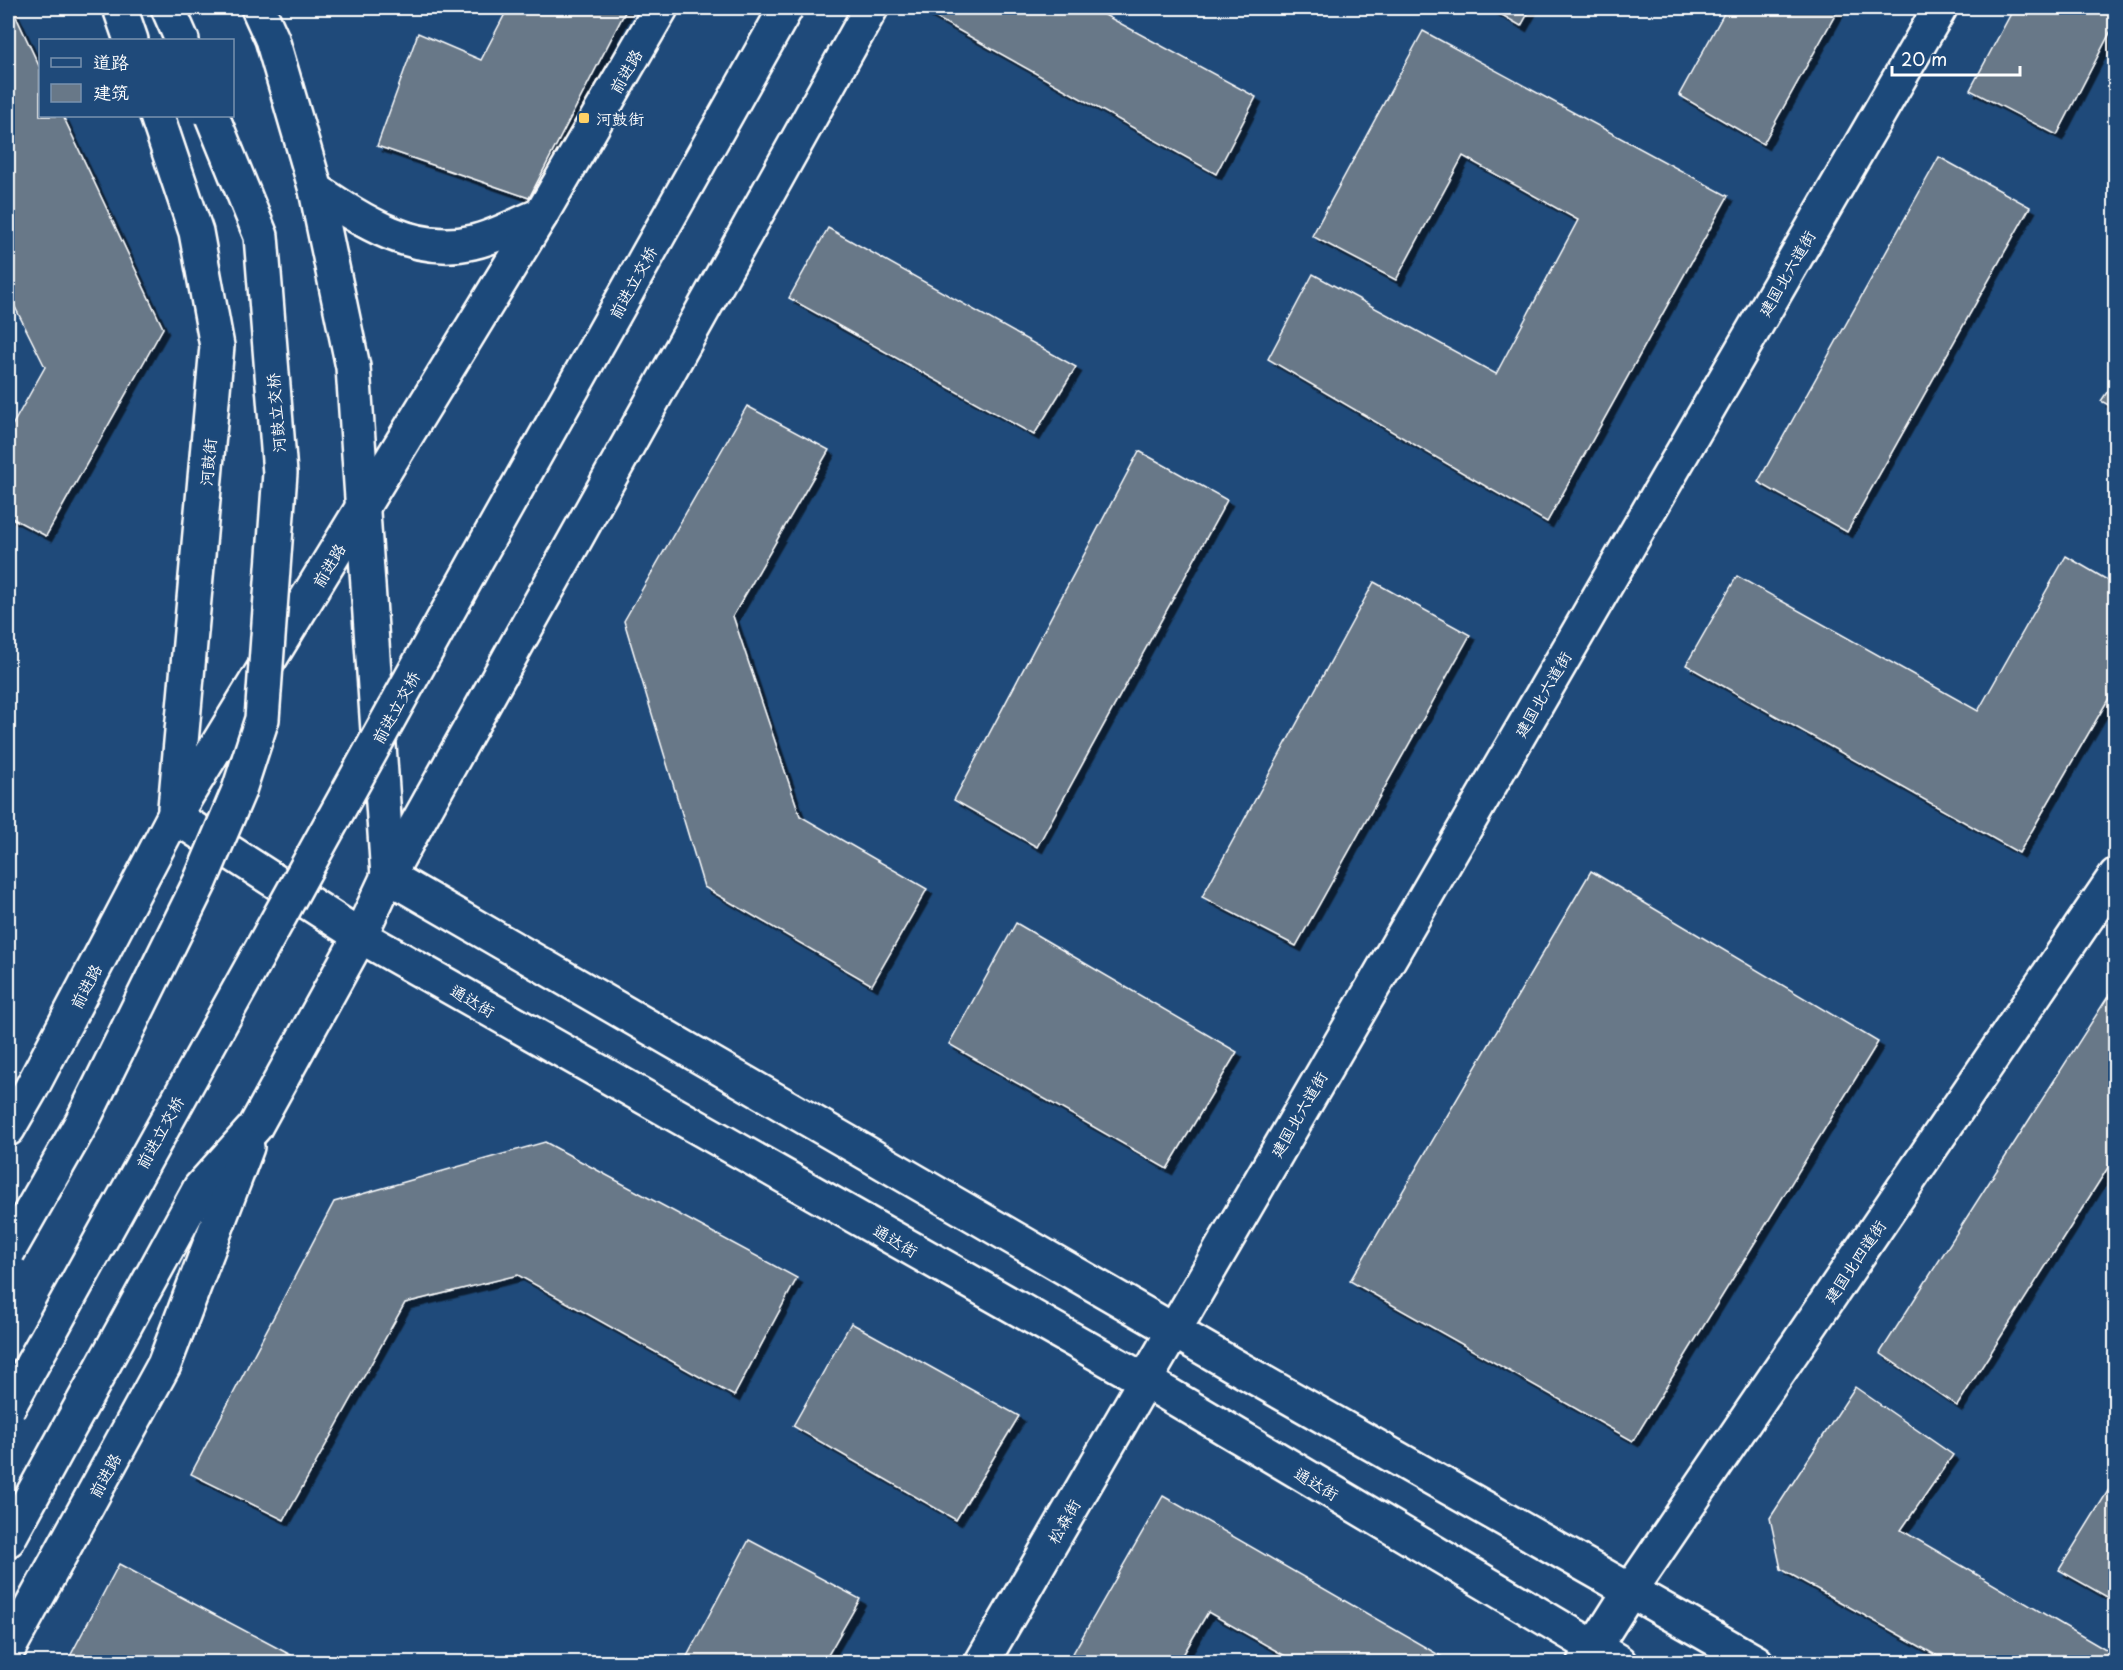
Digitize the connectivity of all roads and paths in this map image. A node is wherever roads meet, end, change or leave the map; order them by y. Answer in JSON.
{"nodes":[{"id":1,"x":120,"y":8,"type":"edge"},
{"id":2,"x":168,"y":8,"type":"edge"},
{"id":3,"x":258,"y":8,"type":"edge"},
{"id":4,"x":661,"y":8,"type":"edge"},
{"id":5,"x":786,"y":8,"type":"edge"},
{"id":6,"x":871,"y":8,"type":"edge"},
{"id":7,"x":1940,"y":8,"type":"edge"},
{"id":8,"x":131,"y":39,"type":"edge"},
{"id":9,"x":182,"y":39,"type":"edge"},
{"id":10,"x":157,"y":117,"type":"edge"},
{"id":11,"x":212,"y":117,"type":"edge"},
{"id":12,"x":316,"y":190,"type":"junction"},
{"id":13,"x":542,"y":214,"type":"junction"},
{"id":14,"x":363,"y":507,"type":"junction"},
{"id":15,"x":174,"y":816,"type":"junction"},
{"id":16,"x":2115,"y":875,"type":"edge"},
{"id":17,"x":388,"y":876,"type":"junction"},
{"id":18,"x":360,"y":936,"type":"junction"},
{"id":19,"x":255,"y":1127,"type":"junction"},
{"id":20,"x":8,"y":1129,"type":"edge"},
{"id":21,"x":8,"y":1252,"type":"edge"},
{"id":22,"x":1174,"y":1329,"type":"junction"},
{"id":23,"x":1144,"y":1380,"type":"junction"},
{"id":24,"x":8,"y":1408,"type":"edge"},
{"id":25,"x":8,"y":1540,"type":"edge"},
{"id":26,"x":1630,"y":1591,"type":"junction"},
{"id":27,"x":8,"y":1650,"type":"edge"},
{"id":28,"x":1599,"y":1657,"type":"edge"},
{"id":29,"x":982,"y":1662,"type":"edge"},
{"id":30,"x":1756,"y":1662,"type":"edge"}],
"edges":[{"from":1,"to":8,"type":"main road"},
{"from":2,"to":9,"type":"main road"},
{"from":3,"to":12,"type":"main road"},
{"from":4,"to":13,"type":"main road","name":"前进路"},
{"from":5,"to":24,"type":"main road","name":"前进立交桥","bridge":true},
{"from":6,"to":17,"type":"main road","name":"前进路"},
{"from":7,"to":22,"type":"main road","name":"建国北六道街"},
{"from":10,"to":15,"type":"main road","name":"河鼓街"},
{"from":11,"to":21,"type":"main road","name":"河鼓立交桥","bridge":true},
{"from":12,"to":13,"type":"main road"},
{"from":12,"to":14,"type":"main road"},
{"from":13,"to":14,"type":"main road","name":"前进路"},
{"from":14,"to":15,"type":"main road","name":"前进路"},
{"from":14,"to":17,"type":"main road"},
{"from":15,"to":18,"type":"main road","name":"通达街"},
{"from":15,"to":20,"type":"main road","name":"前进路"},
{"from":16,"to":26,"type":"main road","name":"建国北四道街"},
{"from":17,"to":18,"type":"main road","name":"前进路"},
{"from":17,"to":22,"type":"main road"},
{"from":18,"to":19,"type":"main road","name":"前进路"},
{"from":18,"to":23,"type":"main road","name":"通达街"},
{"from":19,"to":25,"type":"main road","name":"前进路"},
{"from":19,"to":27,"type":"main road","name":"前进路"},
{"from":22,"to":23,"type":"main road","name":"建国北六道街"},
{"from":22,"to":26,"type":"main road"},
{"from":23,"to":28,"type":"main road","name":"通达街"},
{"from":23,"to":29,"type":"main road","name":"松森街"},
{"from":26,"to":28,"type":"main road","name":"建国北四道街"},
{"from":26,"to":30,"type":"main road"}]}
